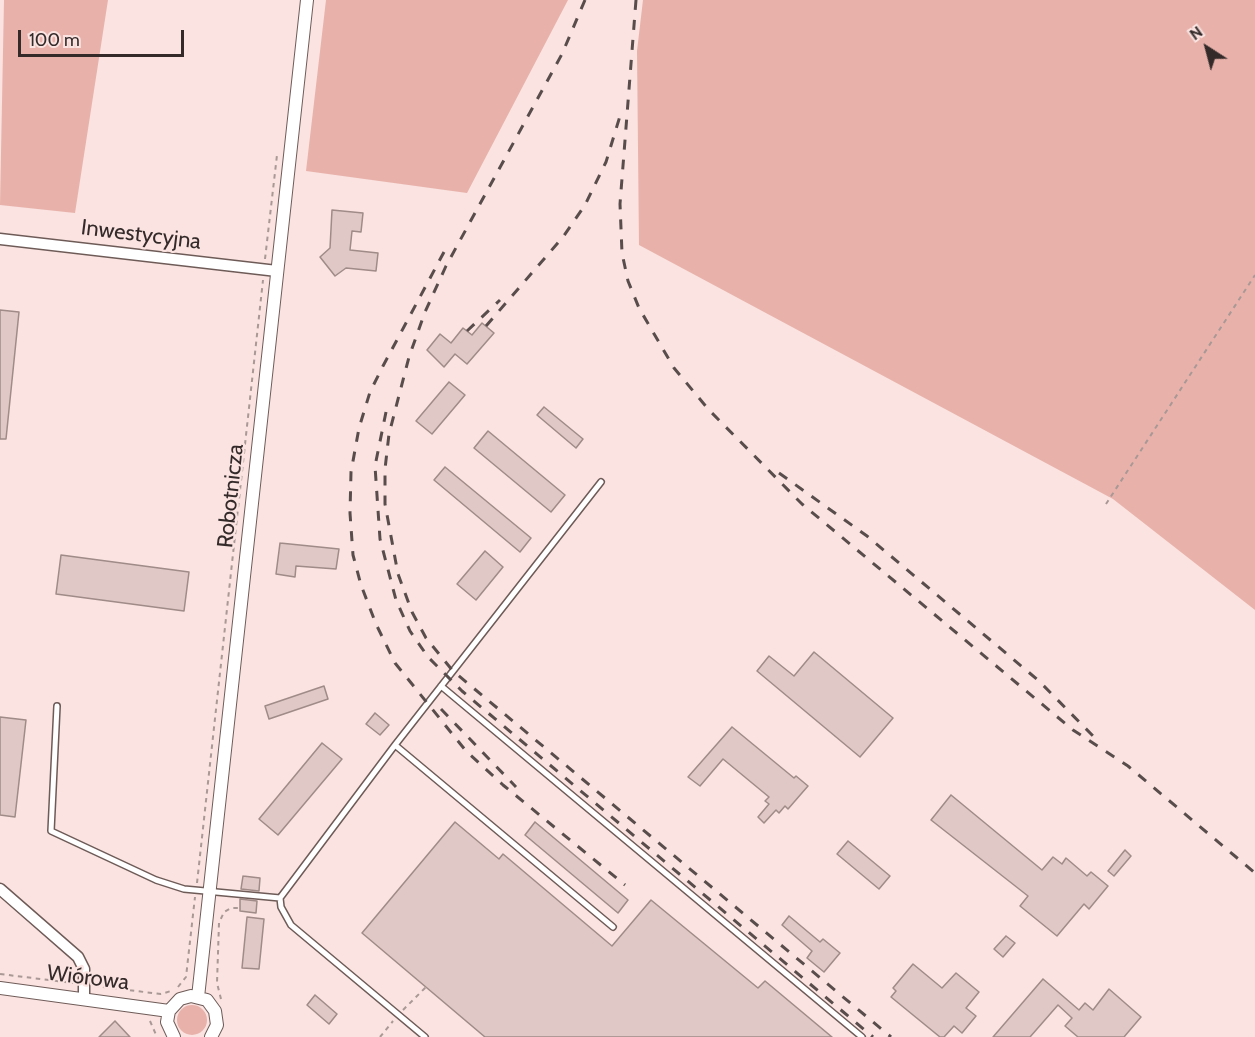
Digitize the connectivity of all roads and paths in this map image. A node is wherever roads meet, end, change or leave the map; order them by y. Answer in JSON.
{"nodes":[{"id":1,"x":307,"y":0,"type":"edge"},
{"id":2,"x":278,"y":152,"type":"dead end"},
{"id":3,"x":0,"y":239,"type":"edge"},
{"id":4,"x":270,"y":270,"type":"junction"},
{"id":5,"x":1255,"y":275,"type":"edge"},
{"id":6,"x":601,"y":482,"type":"dead end"},
{"id":7,"x":1106,"y":504,"type":"dead end"},
{"id":8,"x":441,"y":686,"type":"junction"},
{"id":9,"x":57,"y":706,"type":"dead end"},
{"id":10,"x":395,"y":745,"type":"junction"},
{"id":11,"x":0,"y":889,"type":"edge"},
{"id":12,"x":196,"y":890,"type":"junction"},
{"id":13,"x":210,"y":892,"type":"junction"},
{"id":14,"x":280,"y":898,"type":"junction"},
{"id":15,"x":239,"y":908,"type":"dead end"},
{"id":16,"x":613,"y":927,"type":"dead end"},
{"id":17,"x":0,"y":988,"type":"edge"},
{"id":18,"x":155,"y":993,"type":"dead end"},
{"id":19,"x":198,"y":996,"type":"junction"},
{"id":20,"x":84,"y":998,"type":"junction"},
{"id":21,"x":223,"y":1005,"type":"dead end"},
{"id":22,"x":169,"y":1011,"type":"junction"},
{"id":23,"x":150,"y":1019,"type":"dead end"},
{"id":24,"x":157,"y":1037,"type":"edge"},
{"id":25,"x":174,"y":1037,"type":"edge"},
{"id":26,"x":211,"y":1037,"type":"edge"},
{"id":27,"x":425,"y":1037,"type":"edge"},
{"id":28,"x":862,"y":1037,"type":"edge"}],
"edges":[{"from":1,"to":4,"type":"street","name":"Robotnicza"},
{"from":2,"to":4,"type":"path"},
{"from":3,"to":4,"type":"street","name":"Inwestycyjna"},
{"from":4,"to":12,"type":"path"},
{"from":4,"to":13,"type":"street","name":"Robotnicza"},
{"from":5,"to":7,"type":"path"},
{"from":6,"to":8,"type":"lane"},
{"from":8,"to":10,"type":"lane"},
{"from":8,"to":28,"type":"lane"},
{"from":9,"to":12,"type":"lane"},
{"from":10,"to":14,"type":"lane"},
{"from":10,"to":16,"type":"lane"},
{"from":11,"to":20,"type":"street"},
{"from":12,"to":13,"type":"lane"},
{"from":12,"to":18,"type":"path"},
{"from":13,"to":14,"type":"lane"},
{"from":13,"to":19,"type":"street","name":"Robotnicza"},
{"from":14,"to":27,"type":"lane"},
{"from":15,"to":21,"type":"path"},
{"from":17,"to":20,"type":"street","name":"Wiórowa"},
{"from":19,"to":22,"type":"street"},
{"from":19,"to":26,"type":"street"},
{"from":20,"to":22,"type":"street","name":"Wiórowa"},
{"from":22,"to":25,"type":"street"},
{"from":23,"to":24,"type":"path"}]}
